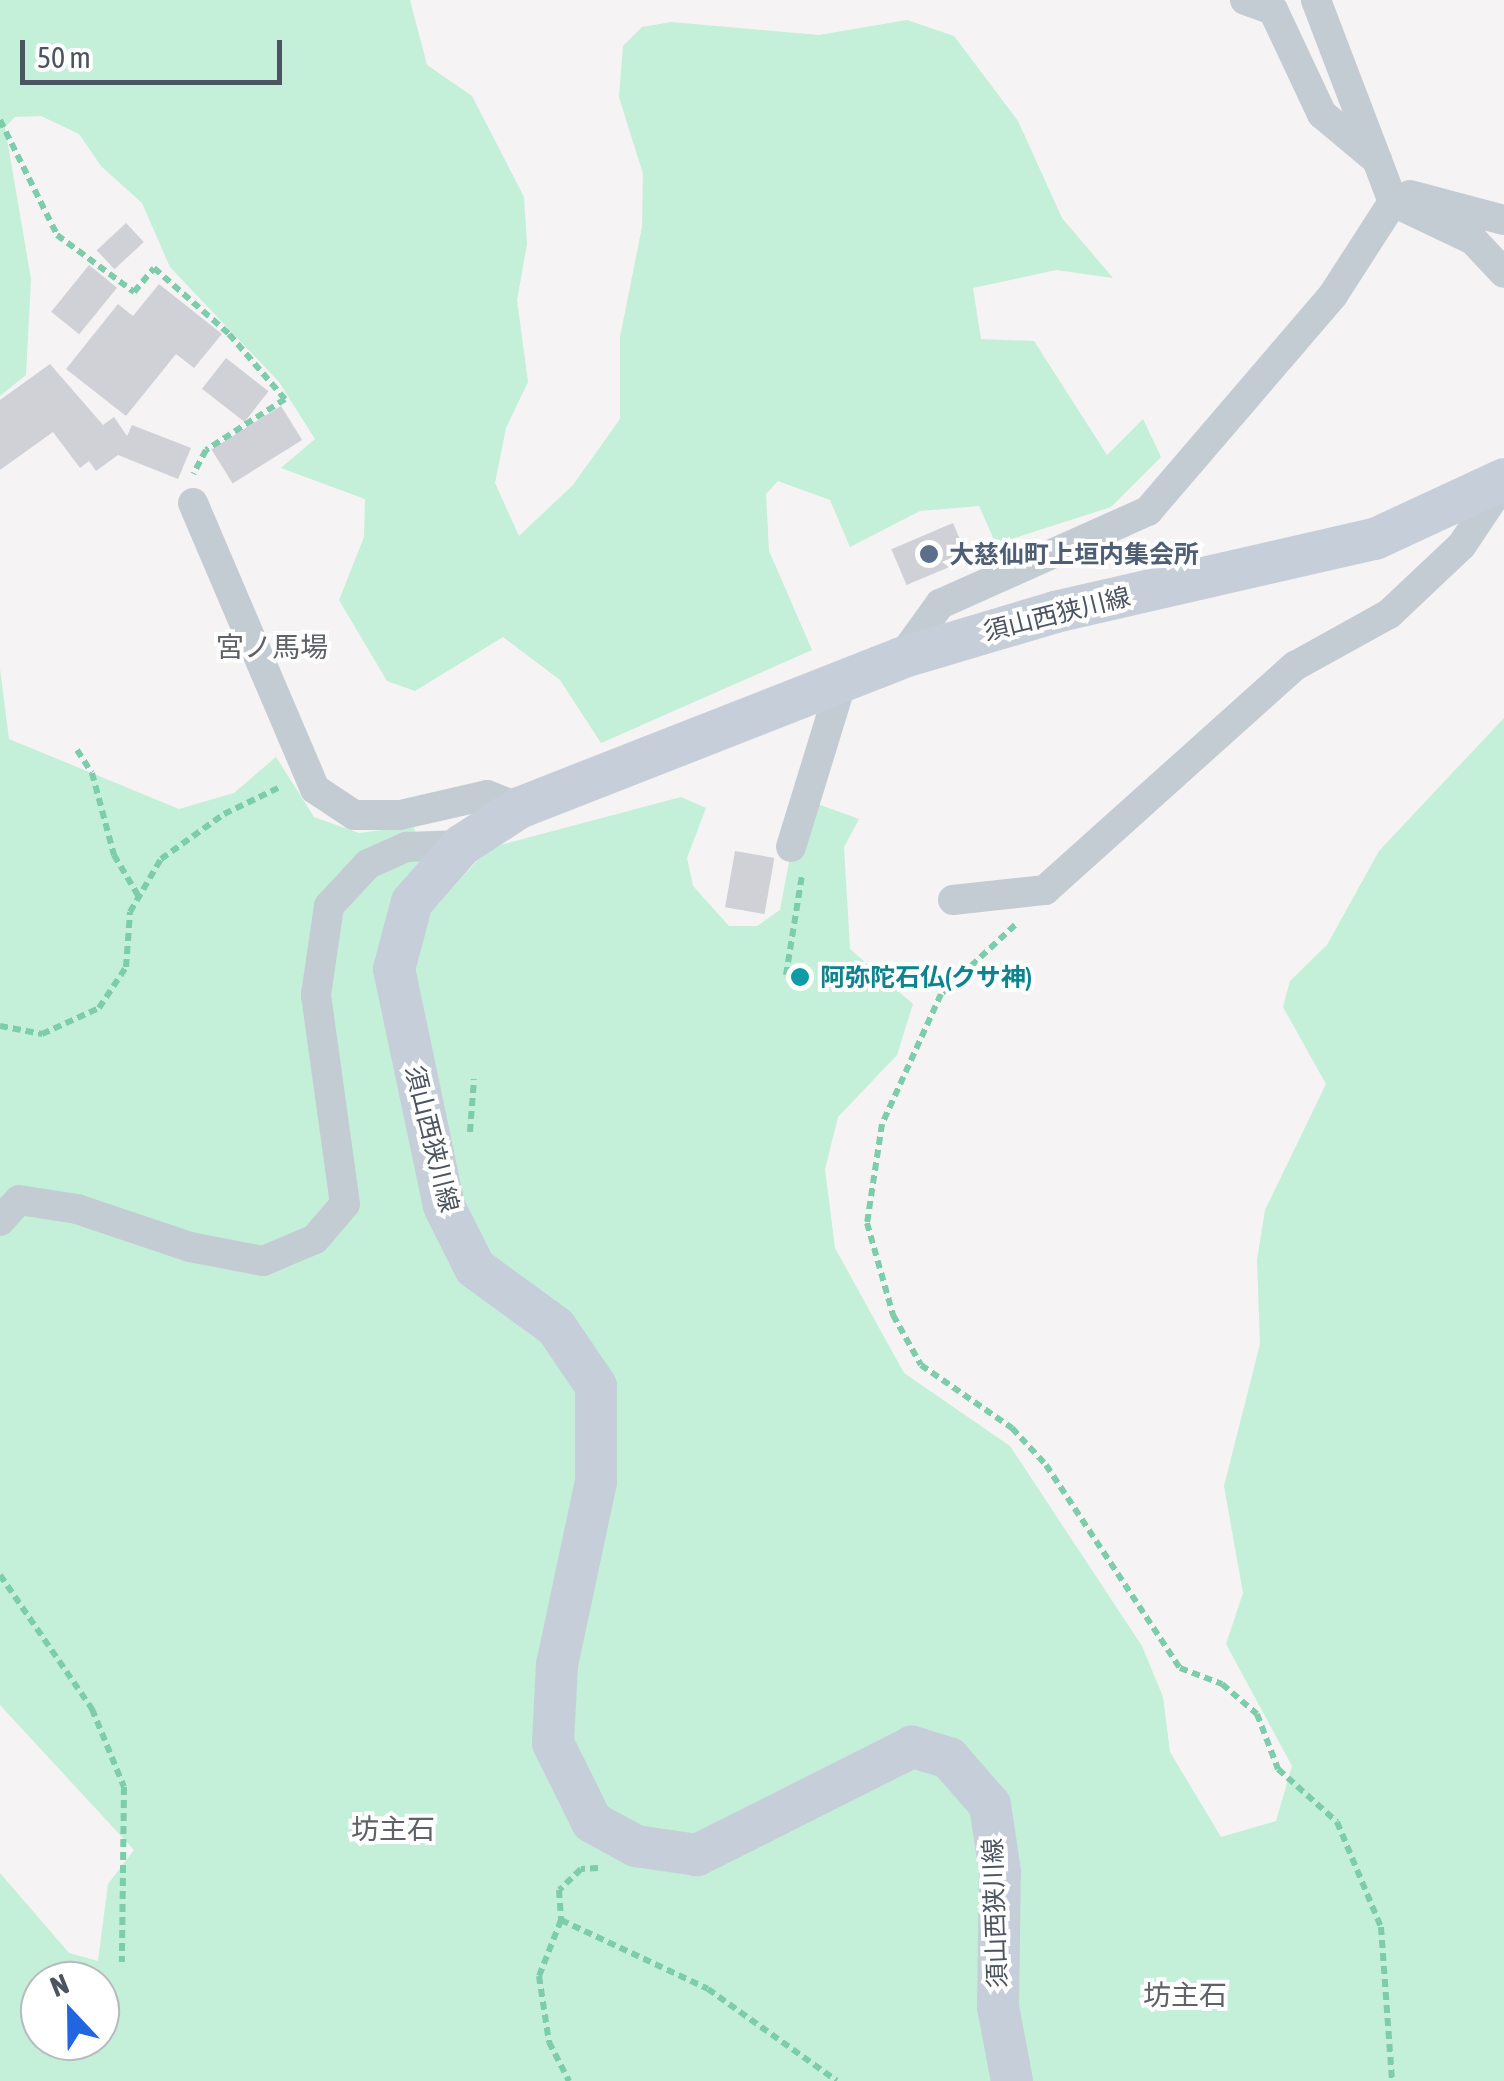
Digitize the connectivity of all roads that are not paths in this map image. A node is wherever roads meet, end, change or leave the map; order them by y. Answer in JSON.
{"nodes":[{"id":1,"x":1245,"y":0,"type":"edge"},
{"id":2,"x":1316,"y":0,"type":"edge"},
{"id":3,"x":1386,"y":184,"type":"junction"},
{"id":4,"x":1504,"y":220,"type":"edge"},
{"id":5,"x":1504,"y":273,"type":"edge"},
{"id":6,"x":1504,"y":480,"type":"edge"},
{"id":7,"x":194,"y":503,"type":"road end"},
{"id":8,"x":901,"y":658,"type":"junction"},
{"id":9,"x":842,"y":681,"type":"junction"},
{"id":10,"x":519,"y":808,"type":"junction"},
{"id":11,"x":462,"y":845,"type":"junction"},
{"id":12,"x":792,"y":847,"type":"dead end"},
{"id":13,"x":953,"y":900,"type":"dead end"},
{"id":14,"x":0,"y":1221,"type":"edge"},
{"id":15,"x":1012,"y":2081,"type":"edge"}],
"edges":[{"from":1,"to":3,"type":"street"},
{"from":2,"to":3,"type":"street"},
{"from":3,"to":4,"type":"street"},
{"from":3,"to":5,"type":"street"},
{"from":3,"to":8,"type":"street"},
{"from":6,"to":8,"type":"main road","name":"須山西狭川線"},
{"from":6,"to":13,"type":"street"},
{"from":7,"to":10,"type":"street"},
{"from":8,"to":9,"type":"main road","name":"須山西狭川線"},
{"from":9,"to":10,"type":"main road","name":"須山西狭川線"},
{"from":9,"to":12,"type":"street"},
{"from":10,"to":11,"type":"main road","name":"須山西狭川線"},
{"from":11,"to":14,"type":"street"},
{"from":11,"to":15,"type":"main road","name":"須山西狭川線"}]}
